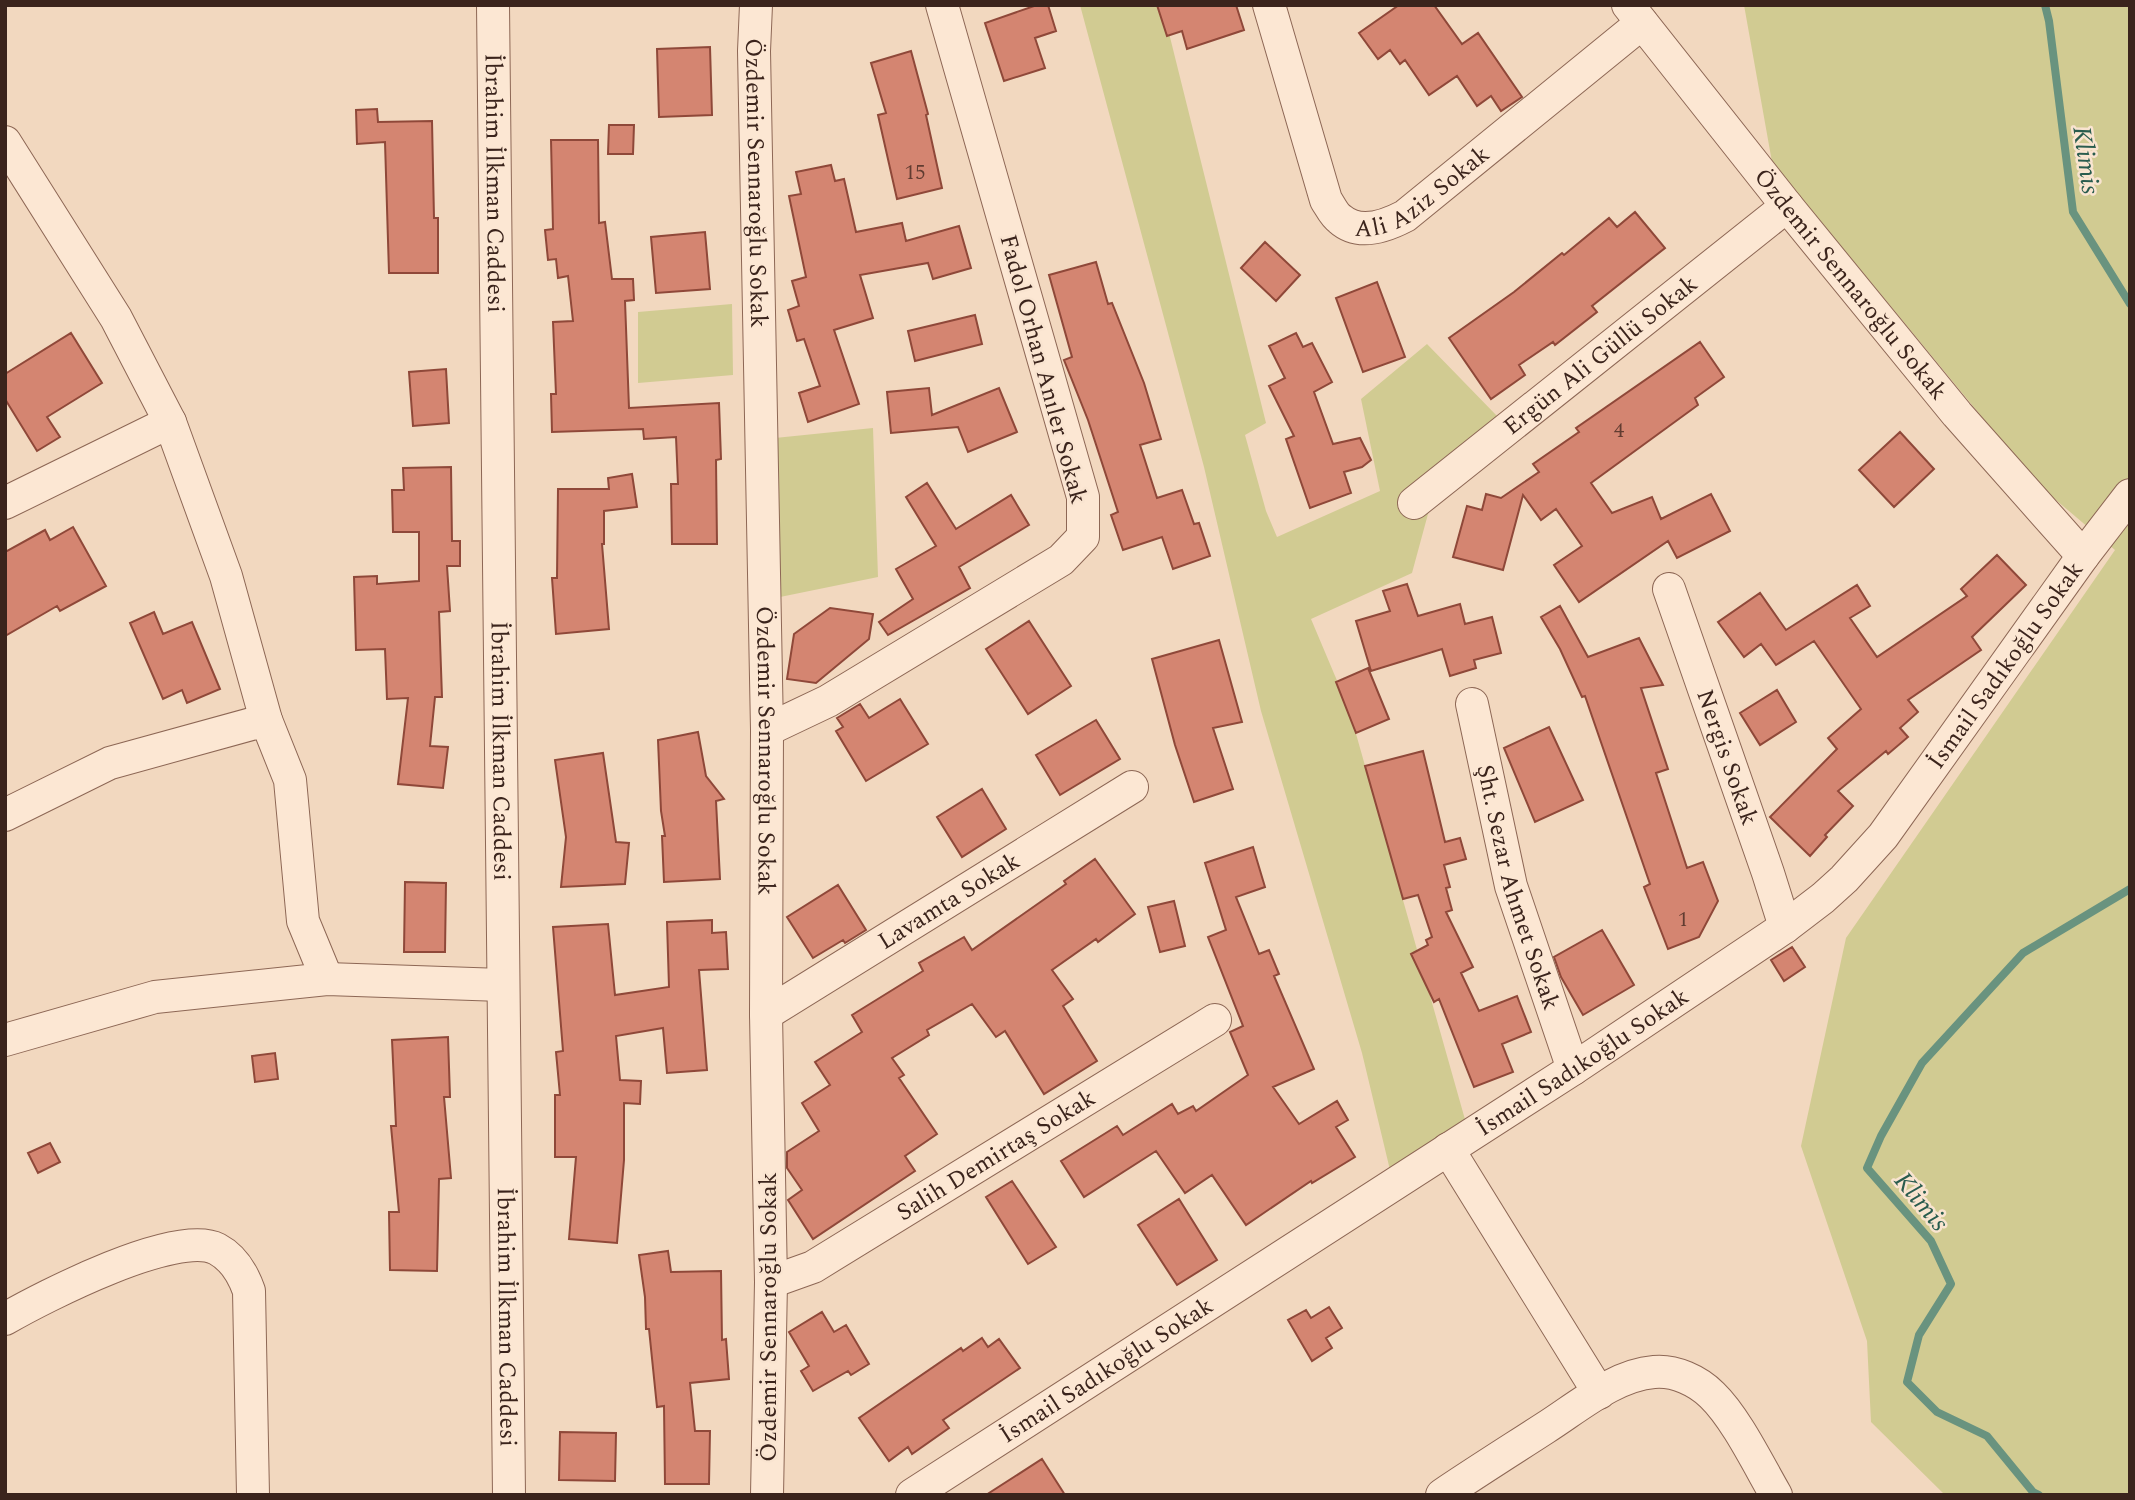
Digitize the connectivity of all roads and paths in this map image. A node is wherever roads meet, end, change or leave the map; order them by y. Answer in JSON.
{"nodes":[{"id":1,"x":493,"y":5,"type":"edge"},
{"id":2,"x":756,"y":5,"type":"edge"},
{"id":3,"x":942,"y":5,"type":"edge"},
{"id":4,"x":1269,"y":5,"type":"edge"},
{"id":5,"x":1635,"y":14,"type":"edge"},
{"id":6,"x":5,"y":142,"type":"edge"},
{"id":7,"x":1787,"y":206,"type":"junction"},
{"id":8,"x":170,"y":422,"type":"junction"},
{"id":9,"x":2130,"y":495,"type":"edge"},
{"id":10,"x":5,"y":503,"type":"edge"},
{"id":11,"x":1414,"y":503,"type":"dead end"},
{"id":12,"x":2083,"y":556,"type":"junction"},
{"id":13,"x":1669,"y":589,"type":"dead end"},
{"id":14,"x":1472,"y":704,"type":"dead end"},
{"id":15,"x":266,"y":720,"type":"junction"},
{"id":16,"x":767,"y":730,"type":"junction"},
{"id":17,"x":1132,"y":788,"type":"dead end"},
{"id":18,"x":5,"y":815,"type":"edge"},
{"id":19,"x":1785,"y":927,"type":"junction"},
{"id":20,"x":327,"y":979,"type":"junction"},
{"id":21,"x":502,"y":985,"type":"junction"},
{"id":22,"x":765,"y":1014,"type":"junction"},
{"id":23,"x":1215,"y":1020,"type":"dead end"},
{"id":24,"x":5,"y":1040,"type":"edge"},
{"id":25,"x":1573,"y":1069,"type":"junction"},
{"id":26,"x":1448,"y":1149,"type":"junction"},
{"id":27,"x":771,"y":1282,"type":"junction"},
{"id":28,"x":5,"y":1320,"type":"edge"},
{"id":29,"x":1599,"y":1393,"type":"junction"},
{"id":30,"x":253,"y":1495,"type":"edge"},
{"id":31,"x":509,"y":1495,"type":"edge"},
{"id":32,"x":767,"y":1495,"type":"edge"},
{"id":33,"x":912,"y":1495,"type":"edge"},
{"id":34,"x":1442,"y":1495,"type":"edge"},
{"id":35,"x":1776,"y":1495,"type":"edge"}],
"edges":[{"from":1,"to":21,"type":"street","name":"İbrahim İlkman Caddesi"},
{"from":2,"to":16,"type":"street","name":"Özdemir Sennaroğlu Sokak"},
{"from":3,"to":16,"type":"street","name":"Fadol Orhan Anıler Sokak"},
{"from":4,"to":5,"type":"street","name":"Ali Aziz Sokak"},
{"from":5,"to":7,"type":"street","name":"Özdemir Sennaroğlu Sokak"},
{"from":6,"to":8,"type":"street"},
{"from":7,"to":11,"type":"street","name":"Ergün Ali Güllü Sokak"},
{"from":7,"to":12,"type":"street","name":"Özdemir Sennaroğlu Sokak"},
{"from":8,"to":10,"type":"street"},
{"from":8,"to":15,"type":"street"},
{"from":9,"to":12,"type":"street","name":"İsmail Sadıkoğlu Sokak"},
{"from":12,"to":19,"type":"street","name":"İsmail Sadıkoğlu Sokak"},
{"from":13,"to":19,"type":"street","name":"Nergis Sokak"},
{"from":14,"to":25,"type":"street","name":"Şht. Sezar Ahmet Sokak"},
{"from":15,"to":18,"type":"street"},
{"from":15,"to":20,"type":"street"},
{"from":16,"to":22,"type":"street","name":"Özdemir Sennaroğlu Sokak"},
{"from":17,"to":22,"type":"street","name":"Lavamta Sokak"},
{"from":19,"to":25,"type":"street","name":"İsmail Sadıkoğlu Sokak"},
{"from":20,"to":21,"type":"street"},
{"from":20,"to":24,"type":"street"},
{"from":21,"to":31,"type":"street","name":"İbrahim İlkman Caddesi"},
{"from":22,"to":27,"type":"street","name":"Özdemir Sennaroğlu Sokak"},
{"from":23,"to":27,"type":"street","name":"Salih Demirtaş Sokak"},
{"from":25,"to":26,"type":"street","name":"İsmail Sadıkoğlu Sokak"},
{"from":26,"to":29,"type":"street"},
{"from":26,"to":33,"type":"street","name":"İsmail Sadıkoğlu Sokak"},
{"from":27,"to":32,"type":"street","name":"Özdemir Sennaroğlu Sokak"},
{"from":28,"to":30,"type":"street"},
{"from":29,"to":34,"type":"street"},
{"from":29,"to":35,"type":"street"}]}
